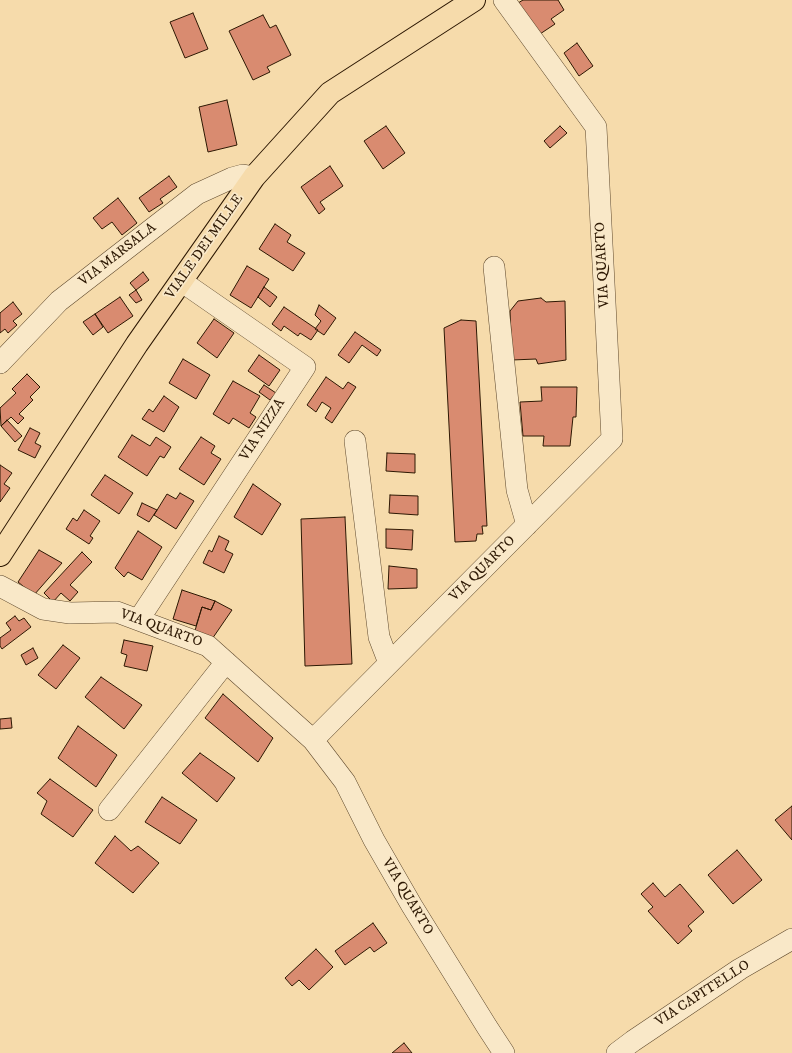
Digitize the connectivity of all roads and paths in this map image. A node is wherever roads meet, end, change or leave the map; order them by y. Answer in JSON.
{"nodes":[{"id":1,"x":474,"y":0,"type":"edge"},
{"id":2,"x":504,"y":0,"type":"edge"},
{"id":3,"x":254,"y":177,"type":"junction"},
{"id":4,"x":494,"y":267,"type":"dead end"},
{"id":5,"x":181,"y":281,"type":"junction"},
{"id":6,"x":0,"y":363,"type":"edge"},
{"id":7,"x":355,"y":441,"type":"dead end"},
{"id":8,"x":527,"y":525,"type":"junction"},
{"id":9,"x":0,"y":555,"type":"edge"},
{"id":10,"x":0,"y":586,"type":"edge"},
{"id":11,"x":139,"y":619,"type":"junction"},
{"id":12,"x":226,"y":662,"type":"junction"},
{"id":13,"x":389,"y":664,"type":"junction"},
{"id":14,"x":312,"y":740,"type":"junction"},
{"id":15,"x":109,"y":810,"type":"dead end"},
{"id":16,"x":792,"y":939,"type":"edge"},
{"id":17,"x":504,"y":1053,"type":"edge"},
{"id":18,"x":617,"y":1053,"type":"edge"}],
"edges":[{"from":1,"to":3,"type":"main road","name":"VIALE DEI MILLE"},
{"from":2,"to":8,"type":"street","name":"VIA QUARTO"},
{"from":3,"to":5,"type":"main road","name":"VIALE DEI MILLE"},
{"from":3,"to":6,"type":"street","name":"VIA MARSALA"},
{"from":4,"to":8,"type":"street","name":"VIA QUARTO"},
{"from":5,"to":9,"type":"main road","name":"VIALE DEI MILLE"},
{"from":5,"to":11,"type":"street","name":"VIA NIZZA"},
{"from":7,"to":13,"type":"street"},
{"from":8,"to":13,"type":"street","name":"VIA QUARTO"},
{"from":10,"to":11,"type":"street","name":"VIA QUARTO"},
{"from":11,"to":12,"type":"street","name":"VIA QUARTO"},
{"from":12,"to":14,"type":"street","name":"VIA QUARTO"},
{"from":12,"to":15,"type":"street"},
{"from":13,"to":14,"type":"street","name":"VIA QUARTO"},
{"from":14,"to":17,"type":"street","name":"VIA QUARTO"},
{"from":16,"to":18,"type":"street","name":"VIA CAPITELLO"}]}
